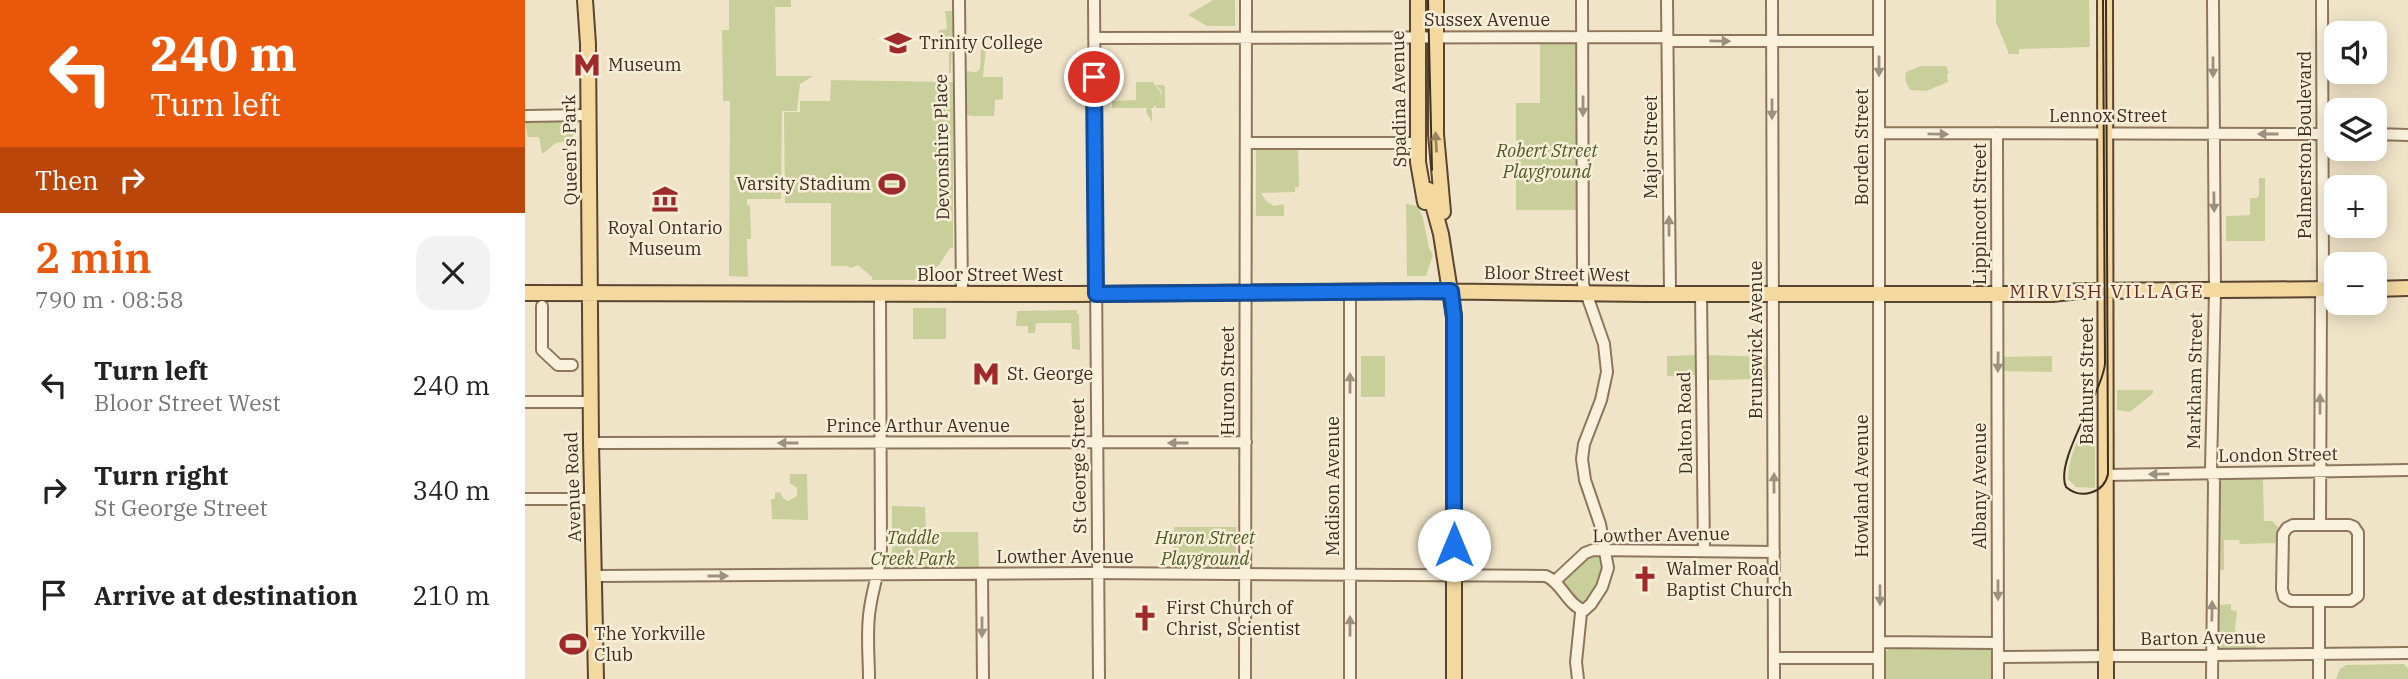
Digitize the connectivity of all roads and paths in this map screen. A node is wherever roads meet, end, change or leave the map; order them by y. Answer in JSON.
{"nodes":[{"id":1,"x":959,"y":0,"type":"edge"},
{"id":2,"x":1094,"y":0,"type":"edge"},
{"id":3,"x":1246,"y":0,"type":"edge"},
{"id":4,"x":1418,"y":0,"type":"edge"},
{"id":5,"x":1436,"y":0,"type":"edge"},
{"id":6,"x":1582,"y":0,"type":"edge"},
{"id":7,"x":1667,"y":0,"type":"edge"},
{"id":8,"x":1772,"y":0,"type":"edge"},
{"id":9,"x":1879,"y":0,"type":"edge"},
{"id":10,"x":2105,"y":0,"type":"edge"},
{"id":11,"x":2213,"y":0,"type":"edge"},
{"id":12,"x":2322,"y":0,"type":"edge"},
{"id":13,"x":587,"y":2,"type":"edge"},
{"id":14,"x":1417,"y":37,"type":"junction"},
{"id":15,"x":1436,"y":37,"type":"junction"},
{"id":16,"x":1583,"y":37,"type":"junction"},
{"id":17,"x":1094,"y":38,"type":"junction"},
{"id":18,"x":1246,"y":38,"type":"junction"},
{"id":19,"x":1668,"y":38,"type":"junction"},
{"id":20,"x":1772,"y":41,"type":"junction"},
{"id":21,"x":1879,"y":41,"type":"junction"},
{"id":22,"x":588,"y":115,"type":"junction"},
{"id":23,"x":525,"y":116,"type":"edge"},
{"id":24,"x":1879,"y":133,"type":"junction"},
{"id":25,"x":1997,"y":133,"type":"junction"},
{"id":26,"x":2106,"y":134,"type":"junction"},
{"id":27,"x":2213,"y":134,"type":"junction"},
{"id":28,"x":2323,"y":134,"type":"junction"},
{"id":29,"x":2387,"y":134,"type":"edge"},
{"id":30,"x":2408,"y":135,"type":"edge"},
{"id":31,"x":1247,"y":143,"type":"junction"},
{"id":32,"x":1418,"y":143,"type":"junction"},
{"id":33,"x":1430,"y":189,"type":"junction"},
{"id":34,"x":2328,"y":252,"type":"edge"},
{"id":35,"x":2408,"y":288,"type":"edge"},
{"id":36,"x":2324,"y":289,"type":"edge"},
{"id":37,"x":2387,"y":289,"type":"edge"},
{"id":38,"x":1451,"y":291,"type":"junction"},
{"id":39,"x":2215,"y":291,"type":"junction"},
{"id":40,"x":1350,"y":292,"type":"junction"},
{"id":41,"x":2106,"y":292,"type":"junction"},
{"id":42,"x":525,"y":293,"type":"edge"},
{"id":43,"x":591,"y":293,"type":"junction"},
{"id":44,"x":1246,"y":293,"type":"junction"},
{"id":45,"x":1587,"y":293,"type":"junction"},
{"id":46,"x":962,"y":294,"type":"junction"},
{"id":47,"x":1096,"y":294,"type":"junction"},
{"id":48,"x":1670,"y":294,"type":"junction"},
{"id":49,"x":1702,"y":294,"type":"junction"},
{"id":50,"x":1774,"y":294,"type":"junction"},
{"id":51,"x":1879,"y":294,"type":"junction"},
{"id":52,"x":1998,"y":294,"type":"junction"},
{"id":53,"x":880,"y":295,"type":"junction"},
{"id":54,"x":2324,"y":295,"type":"edge"},
{"id":55,"x":543,"y":306,"type":"dead end"},
{"id":56,"x":572,"y":365,"type":"dead end"},
{"id":57,"x":525,"y":402,"type":"edge"},
{"id":58,"x":590,"y":402,"type":"junction"},
{"id":59,"x":1246,"y":442,"type":"junction"},
{"id":60,"x":591,"y":443,"type":"junction"},
{"id":61,"x":1097,"y":443,"type":"junction"},
{"id":62,"x":881,"y":444,"type":"junction"},
{"id":63,"x":2408,"y":471,"type":"edge"},
{"id":64,"x":2321,"y":472,"type":"junction"},
{"id":65,"x":2211,"y":473,"type":"junction"},
{"id":66,"x":2106,"y":475,"type":"junction"},
{"id":67,"x":525,"y":499,"type":"edge"},
{"id":68,"x":593,"y":499,"type":"junction"},
{"id":69,"x":2320,"y":525,"type":"junction"},
{"id":70,"x":1606,"y":551,"type":"junction"},
{"id":71,"x":1704,"y":551,"type":"junction"},
{"id":72,"x":1774,"y":552,"type":"junction"},
{"id":73,"x":1098,"y":574,"type":"junction"},
{"id":74,"x":1246,"y":574,"type":"junction"},
{"id":75,"x":1350,"y":574,"type":"junction"},
{"id":76,"x":878,"y":575,"type":"junction"},
{"id":77,"x":982,"y":575,"type":"junction"},
{"id":78,"x":1454,"y":575,"type":"junction"},
{"id":79,"x":595,"y":576,"type":"junction"},
{"id":80,"x":1555,"y":581,"type":"junction"},
{"id":81,"x":2319,"y":601,"type":"junction"},
{"id":82,"x":1583,"y":610,"type":"junction"},
{"id":83,"x":1879,"y":642,"type":"junction"},
{"id":84,"x":1997,"y":642,"type":"junction"},
{"id":85,"x":2319,"y":653,"type":"junction"},
{"id":86,"x":2408,"y":653,"type":"edge"},
{"id":87,"x":2212,"y":656,"type":"junction"},
{"id":88,"x":1998,"y":657,"type":"junction"},
{"id":89,"x":2106,"y":657,"type":"junction"},
{"id":90,"x":1775,"y":658,"type":"junction"},
{"id":91,"x":1879,"y":658,"type":"junction"},
{"id":92,"x":596,"y":679,"type":"edge"},
{"id":93,"x":869,"y":679,"type":"edge"},
{"id":94,"x":983,"y":679,"type":"edge"},
{"id":95,"x":1099,"y":679,"type":"edge"},
{"id":96,"x":1245,"y":679,"type":"edge"},
{"id":97,"x":1350,"y":679,"type":"edge"},
{"id":98,"x":1454,"y":679,"type":"edge"},
{"id":99,"x":1578,"y":679,"type":"edge"},
{"id":100,"x":1775,"y":679,"type":"edge"},
{"id":101,"x":1879,"y":679,"type":"edge"},
{"id":102,"x":1998,"y":679,"type":"edge"},
{"id":103,"x":2106,"y":679,"type":"edge"},
{"id":104,"x":2212,"y":679,"type":"edge"},
{"id":105,"x":2319,"y":679,"type":"edge"}],
"edges":[{"from":1,"to":46,"type":"street","name":"Devonshire Place"},
{"from":2,"to":17,"type":"street","name":"St George Street"},
{"from":3,"to":18,"type":"street","name":"Huron Street"},
{"from":4,"to":14,"type":"main road","name":"Spadina Avenue"},
{"from":5,"to":15,"type":"main road","name":"Spadina Avenue"},
{"from":6,"to":16,"type":"street"},
{"from":7,"to":19,"type":"street","name":"Major Street"},
{"from":8,"to":20,"type":"street","name":"Brunswick Avenue"},
{"from":9,"to":21,"type":"street","name":"Borden Street"},
{"from":10,"to":26,"type":"main road","name":"Bathurst Street"},
{"from":11,"to":27,"type":"street","name":"Markham Street","one_way":true},
{"from":12,"to":28,"type":"street","name":"Palmerston Boulevard"},
{"from":13,"to":22,"type":"main road","name":"Queen's Park"},
{"from":14,"to":15,"type":"street","name":"Sussex Avenue"},
{"from":14,"to":18,"type":"street","name":"Sussex Avenue"},
{"from":14,"to":32,"type":"main road","name":"Spadina Avenue"},
{"from":15,"to":16,"type":"street","name":"Sussex Avenue"},
{"from":33,"to":15,"type":"main road","name":"Spadina Avenue","one_way":true},
{"from":16,"to":19,"type":"street","name":"Sussex Avenue"},
{"from":16,"to":45,"type":"street","one_way":true},
{"from":17,"to":18,"type":"street","name":"Sussex Avenue"},
{"from":17,"to":47,"type":"street","name":"St George Street"},
{"from":18,"to":31,"type":"street","name":"Huron Street"},
{"from":19,"to":20,"type":"street","name":"Sussex Avenue","one_way":true},
{"from":48,"to":19,"type":"street","name":"Major Street","one_way":true},
{"from":20,"to":21,"type":"street","name":"Sussex Avenue"},
{"from":20,"to":50,"type":"street","name":"Brunswick Avenue","one_way":true},
{"from":21,"to":24,"type":"street","name":"Borden Street","one_way":true},
{"from":22,"to":23,"type":"street"},
{"from":22,"to":43,"type":"main road","name":"Queen's Park"},
{"from":24,"to":25,"type":"street","name":"Lennox Street","one_way":true},
{"from":24,"to":51,"type":"street","name":"Borden Street"},
{"from":25,"to":26,"type":"street","name":"Lennox Street"},
{"from":25,"to":52,"type":"street","name":"Lippincott Street"},
{"from":26,"to":27,"type":"street","name":"Lennox Street"},
{"from":26,"to":41,"type":"main road","name":"Bathurst Street"},
{"from":28,"to":27,"type":"street","name":"Lennox Street","one_way":true},
{"from":27,"to":39,"type":"street","name":"Markham Street","one_way":true},
{"from":28,"to":34,"type":"street","name":"Palmerston Boulevard"},
{"from":29,"to":30,"type":"street"},
{"from":31,"to":32,"type":"street"},
{"from":31,"to":44,"type":"street","name":"Huron Street"},
{"from":32,"to":33,"type":"main road","name":"Spadina Avenue"},
{"from":33,"to":38,"type":"main road","name":"Spadina Avenue"},
{"from":35,"to":37,"type":"main road"},
{"from":36,"to":39,"type":"main road","name":"Bloor Street West"},
{"from":38,"to":40,"type":"main road","name":"Bloor Street West"},
{"from":38,"to":45,"type":"main road","name":"Bloor Street West"},
{"from":38,"to":78,"type":"main road","name":"Spadina Avenue"},
{"from":39,"to":41,"type":"main road","name":"Bloor Street West"},
{"from":39,"to":65,"type":"street","name":"Markham Street"},
{"from":40,"to":44,"type":"main road","name":"Bloor Street West"},
{"from":75,"to":40,"type":"street","name":"Madison Avenue","one_way":true},
{"from":41,"to":52,"type":"main road","name":"Bloor Street West"},
{"from":41,"to":66,"type":"main road","name":"Bathurst Street"},
{"from":42,"to":43,"type":"main road","name":"Bloor Street West"},
{"from":43,"to":53,"type":"main road","name":"Bloor Street West"},
{"from":43,"to":58,"type":"main road","name":"Avenue Road"},
{"from":44,"to":47,"type":"main road","name":"Bloor Street West"},
{"from":44,"to":59,"type":"street","name":"Huron Street"},
{"from":45,"to":48,"type":"main road","name":"Bloor Street West"},
{"from":45,"to":70,"type":"street"},
{"from":46,"to":47,"type":"main road","name":"Bloor Street West"},
{"from":46,"to":53,"type":"main road","name":"Bloor Street West"},
{"from":47,"to":61,"type":"street","name":"St George Street"},
{"from":48,"to":49,"type":"main road","name":"Bloor Street West"},
{"from":49,"to":50,"type":"main road","name":"Bloor Street West"},
{"from":49,"to":71,"type":"street","name":"Dalton Road"},
{"from":50,"to":51,"type":"main road","name":"Bloor Street West"},
{"from":72,"to":50,"type":"street","name":"Brunswick Avenue","one_way":true},
{"from":51,"to":52,"type":"main road","name":"Bloor Street West"},
{"from":51,"to":83,"type":"street","name":"Howland Avenue","one_way":true},
{"from":52,"to":84,"type":"street","name":"Albany Avenue","one_way":true},
{"from":53,"to":62,"type":"street"},
{"from":64,"to":54,"type":"street","name":"Palmerston Boulevard","one_way":true},
{"from":55,"to":56,"type":"street"},
{"from":57,"to":58,"type":"street"},
{"from":58,"to":60,"type":"main road","name":"Avenue Road"},
{"from":59,"to":61,"type":"street","name":"Prince Arthur Avenue","one_way":true},
{"from":59,"to":74,"type":"street","name":"Huron Street"},
{"from":62,"to":60,"type":"street","name":"Prince Arthur Avenue","one_way":true},
{"from":60,"to":68,"type":"main road","name":"Avenue Road"},
{"from":61,"to":62,"type":"street","name":"Prince Arthur Avenue"},
{"from":61,"to":73,"type":"street","name":"St George Street"},
{"from":62,"to":76,"type":"street"},
{"from":63,"to":64,"type":"street","name":"London Street"},
{"from":64,"to":65,"type":"street","name":"London Street"},
{"from":64,"to":69,"type":"street","name":"Palmerston Boulevard"},
{"from":65,"to":66,"type":"street","name":"London Street","one_way":true},
{"from":87,"to":65,"type":"street","name":"Markham Street","one_way":true},
{"from":66,"to":89,"type":"main road","name":"Bathurst Street"},
{"from":67,"to":68,"type":"street"},
{"from":68,"to":79,"type":"main road","name":"Avenue Road"},
{"from":69,"to":81,"type":"street"},
{"from":69,"to":81,"type":"street"},
{"from":70,"to":71,"type":"street","name":"Lowther Avenue"},
{"from":70,"to":80,"type":"street","name":"Lowther Avenue"},
{"from":70,"to":82,"type":"street"},
{"from":71,"to":72,"type":"street","name":"Lowther Avenue"},
{"from":72,"to":90,"type":"street","name":"Brunswick Avenue"},
{"from":73,"to":74,"type":"street","name":"Lowther Avenue"},
{"from":73,"to":77,"type":"street","name":"Lowther Avenue"},
{"from":73,"to":95,"type":"street","name":"St George Street"},
{"from":74,"to":75,"type":"street","name":"Lowther Avenue"},
{"from":74,"to":96,"type":"street","name":"Huron Street"},
{"from":75,"to":78,"type":"street","name":"Lowther Avenue"},
{"from":97,"to":75,"type":"street","name":"Madison Avenue","one_way":true},
{"from":76,"to":77,"type":"street","name":"Lowther Avenue"},
{"from":79,"to":76,"type":"street","name":"Lowther Avenue","one_way":true},
{"from":76,"to":93,"type":"street"},
{"from":77,"to":94,"type":"street","one_way":true},
{"from":78,"to":80,"type":"street","name":"Lowther Avenue"},
{"from":78,"to":98,"type":"main road","name":"Spadina Avenue"},
{"from":79,"to":92,"type":"main road","name":"Avenue Road"},
{"from":80,"to":82,"type":"street"},
{"from":81,"to":85,"type":"street"},
{"from":82,"to":99,"type":"street"},
{"from":83,"to":84,"type":"street"},
{"from":83,"to":91,"type":"street","name":"Howland Avenue"},
{"from":84,"to":88,"type":"street","name":"Albany Avenue"},
{"from":85,"to":86,"type":"street","name":"Barton Avenue"},
{"from":85,"to":87,"type":"street","name":"Barton Avenue"},
{"from":85,"to":105,"type":"street"},
{"from":87,"to":89,"type":"street","name":"Barton Avenue"},
{"from":87,"to":104,"type":"street","name":"Markham Street"},
{"from":88,"to":89,"type":"street","name":"Barton Avenue"},
{"from":88,"to":102,"type":"street","name":"Albany Avenue"},
{"from":89,"to":103,"type":"main road","name":"Bathurst Street"},
{"from":90,"to":91,"type":"street"},
{"from":90,"to":100,"type":"street","name":"Brunswick Avenue"},
{"from":91,"to":101,"type":"street","name":"Howland Avenue"}]}
